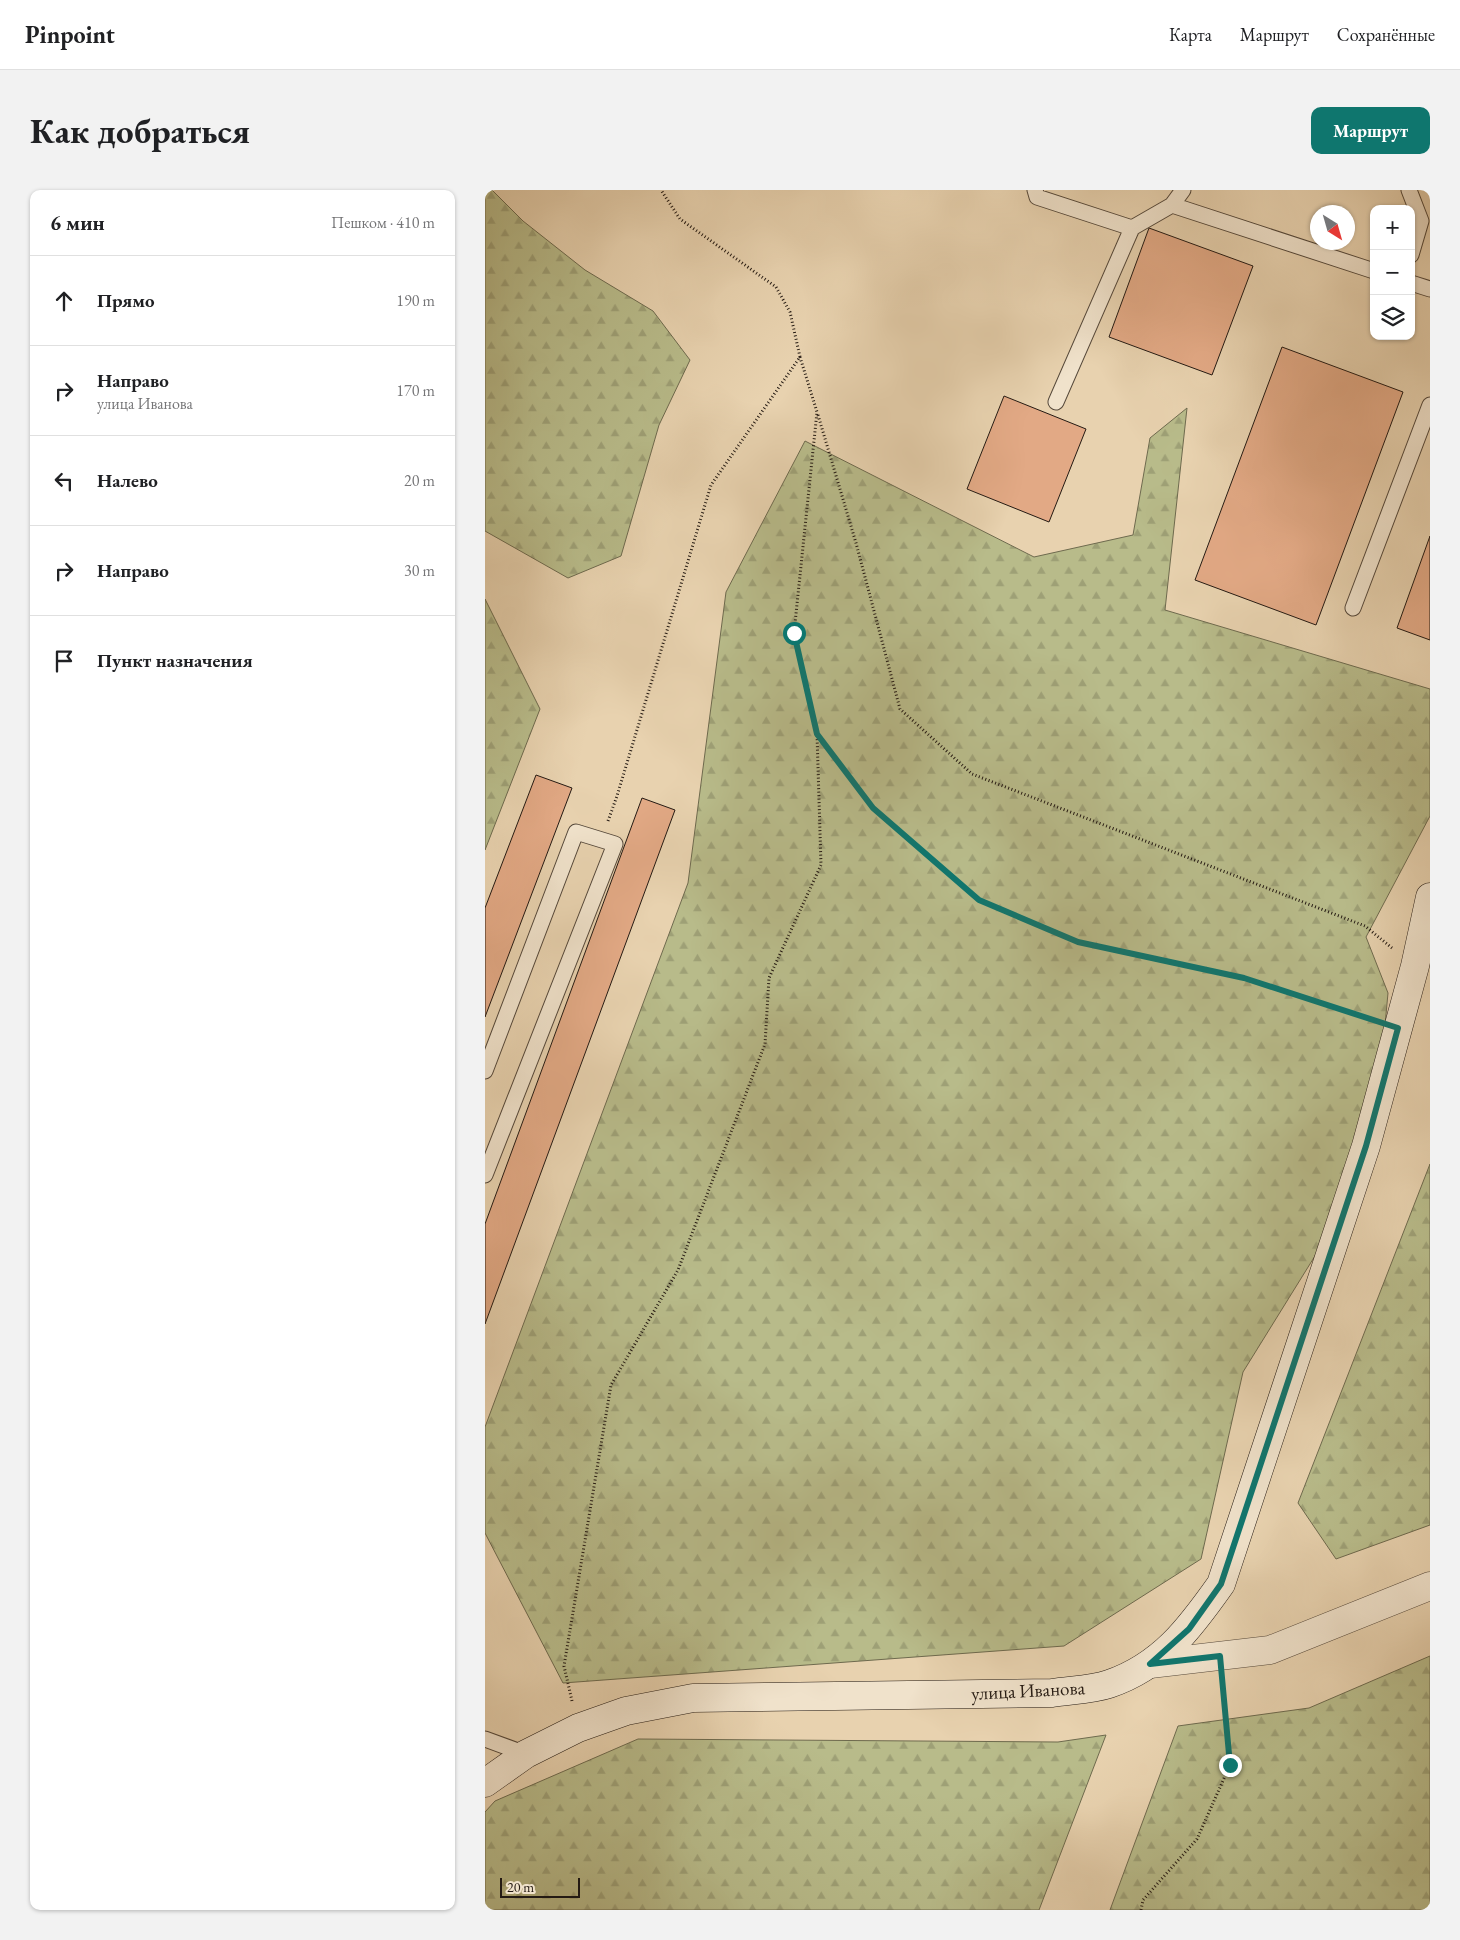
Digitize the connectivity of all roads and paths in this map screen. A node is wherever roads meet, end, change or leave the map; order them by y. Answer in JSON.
{"nodes":[{"id":1,"x":661,"y":190,"type":"edge"},
{"id":2,"x":1035,"y":190,"type":"edge"},
{"id":3,"x":1183,"y":190,"type":"edge"},
{"id":4,"x":1409,"y":190,"type":"edge"},
{"id":5,"x":1171,"y":205,"type":"junction"},
{"id":6,"x":1132,"y":228,"type":"junction"},
{"id":7,"x":1412,"y":250,"type":"edge"},
{"id":8,"x":1370,"y":270,"type":"edge"},
{"id":9,"x":1415,"y":284,"type":"edge"},
{"id":10,"x":1430,"y":289,"type":"edge"},
{"id":11,"x":799,"y":357,"type":"junction"},
{"id":12,"x":1056,"y":402,"type":"dead end"},
{"id":13,"x":1430,"y":405,"type":"edge"},
{"id":14,"x":817,"y":412,"type":"junction"},
{"id":15,"x":1353,"y":608,"type":"dead end"},
{"id":16,"x":817,"y":734,"type":"junction"},
{"id":17,"x":601,"y":840,"type":"junction"},
{"id":18,"x":1430,"y":898,"type":"edge"},
{"id":19,"x":1415,"y":966,"type":"junction"},
{"id":20,"x":1398,"y":1028,"type":"junction"},
{"id":21,"x":485,"y":1070,"type":"edge"},
{"id":22,"x":485,"y":1175,"type":"edge"},
{"id":23,"x":1430,"y":1586,"type":"edge"},
{"id":24,"x":1220,"y":1656,"type":"junction"},
{"id":25,"x":1150,"y":1664,"type":"junction"},
{"id":26,"x":578,"y":1728,"type":"junction"},
{"id":27,"x":485,"y":1739,"type":"edge"},
{"id":28,"x":525,"y":1754,"type":"junction"},
{"id":29,"x":485,"y":1784,"type":"edge"},
{"id":30,"x":1141,"y":1910,"type":"edge"}],
"edges":[{"from":1,"to":11,"type":"path"},
{"from":2,"to":6,"type":"lane"},
{"from":3,"to":5,"type":"lane"},
{"from":4,"to":7,"type":"lane"},
{"from":5,"to":6,"type":"lane"},
{"from":5,"to":8,"type":"lane"},
{"from":6,"to":12,"type":"lane"},
{"from":9,"to":10,"type":"lane"},
{"from":11,"to":14,"type":"path"},
{"from":11,"to":17,"type":"path"},
{"from":13,"to":15,"type":"lane"},
{"from":14,"to":16,"type":"path"},
{"from":14,"to":19,"type":"path"},
{"from":16,"to":20,"type":"path"},
{"from":16,"to":26,"type":"path"},
{"from":17,"to":21,"type":"lane"},
{"from":17,"to":22,"type":"lane"},
{"from":18,"to":19,"type":"main road","name":"улица Иванова"},
{"from":19,"to":20,"type":"main road","name":"улица Иванова"},
{"from":20,"to":25,"type":"main road","name":"улица Иванова"},
{"from":23,"to":24,"type":"main road"},
{"from":24,"to":25,"type":"main road"},
{"from":24,"to":30,"type":"path"},
{"from":25,"to":26,"type":"main road","name":"улица Иванова"},
{"from":26,"to":28,"type":"main road","name":"улица Иванова"},
{"from":27,"to":28,"type":"lane"},
{"from":28,"to":29,"type":"main road","name":"улица Иванова"}]}
